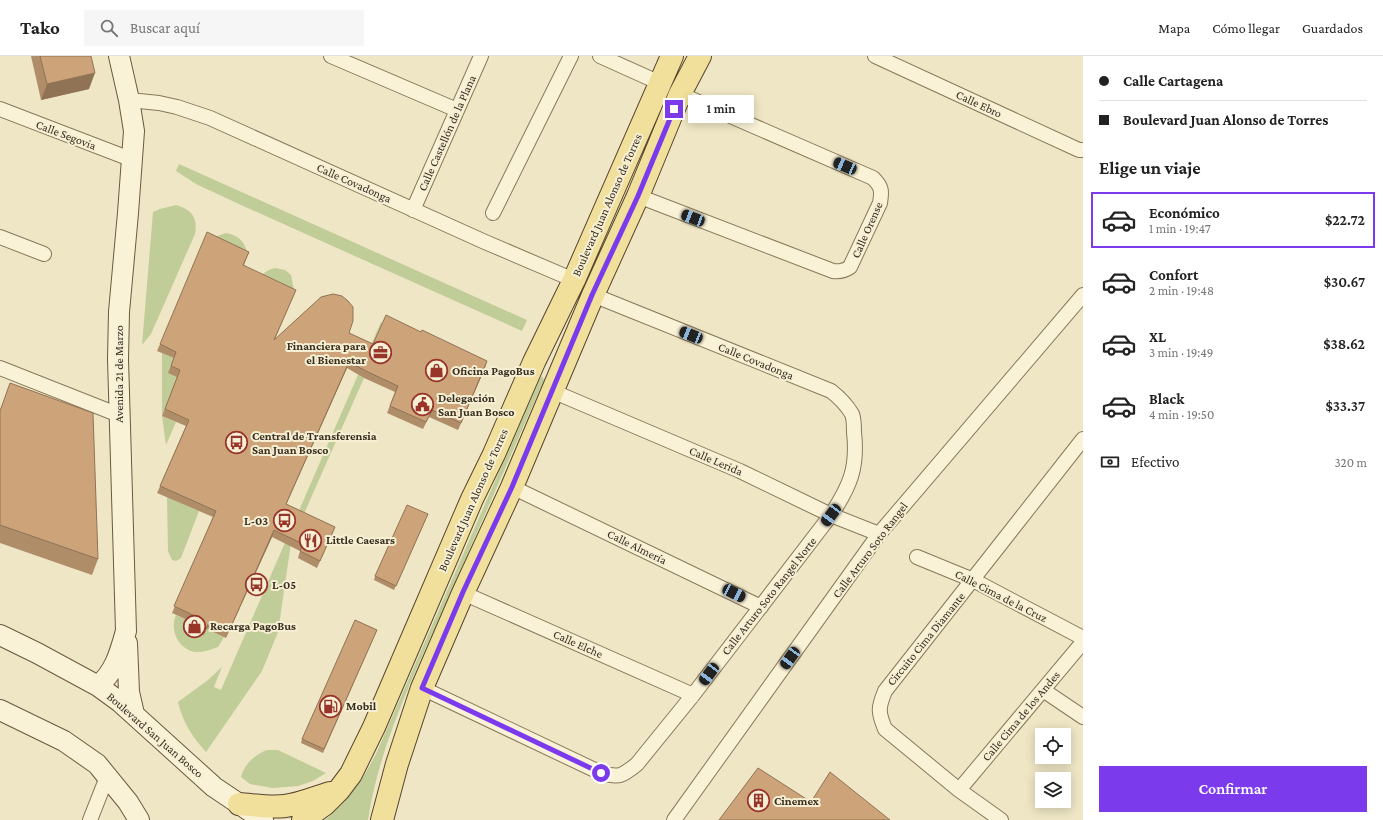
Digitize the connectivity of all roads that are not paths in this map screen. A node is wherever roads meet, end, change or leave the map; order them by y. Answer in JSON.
{"nodes":[{"id":1,"x":119,"y":56,"type":"edge"},
{"id":2,"x":331,"y":56,"type":"edge"},
{"id":3,"x":481,"y":56,"type":"edge"},
{"id":4,"x":571,"y":56,"type":"edge"},
{"id":5,"x":600,"y":56,"type":"edge"},
{"id":6,"x":672,"y":56,"type":"edge"},
{"id":7,"x":700,"y":56,"type":"edge"},
{"id":8,"x":876,"y":56,"type":"edge"},
{"id":9,"x":660,"y":83,"type":"junction"},
{"id":10,"x":680,"y":94,"type":"junction"},
{"id":11,"x":130,"y":100,"type":"junction"},
{"id":12,"x":0,"y":109,"type":"edge"},
{"id":13,"x":457,"y":110,"type":"junction"},
{"id":14,"x":1083,"y":150,"type":"edge"},
{"id":15,"x":133,"y":160,"type":"junction"},
{"id":16,"x":638,"y":196,"type":"junction"},
{"id":17,"x":413,"y":210,"type":"junction"},
{"id":18,"x":493,"y":214,"type":"dead end"},
{"id":19,"x":0,"y":237,"type":"edge"},
{"id":20,"x":44,"y":254,"type":"dead end"},
{"id":21,"x":574,"y":280,"type":"junction"},
{"id":22,"x":592,"y":295,"type":"junction"},
{"id":23,"x":1083,"y":295,"type":"edge"},
{"id":24,"x":0,"y":368,"type":"edge"},
{"id":25,"x":552,"y":391,"type":"junction"},
{"id":26,"x":831,"y":391,"type":"joint"},
{"id":27,"x":119,"y":415,"type":"junction"},
{"id":28,"x":1083,"y":439,"type":"edge"},
{"id":29,"x":512,"y":487,"type":"junction"},
{"id":30,"x":831,"y":515,"type":"junction"},
{"id":31,"x":879,"y":534,"type":"junction"},
{"id":32,"x":917,"y":557,"type":"dead end"},
{"id":33,"x":973,"y":580,"type":"junction"},
{"id":34,"x":463,"y":592,"type":"junction"},
{"id":35,"x":761,"y":607,"type":"junction"},
{"id":36,"x":126,"y":631,"type":"junction"},
{"id":37,"x":0,"y":635,"type":"edge"},
{"id":38,"x":1083,"y":638,"type":"edge"},
{"id":39,"x":1083,"y":642,"type":"edge"},
{"id":40,"x":98,"y":686,"type":"junction"},
{"id":41,"x":422,"y":688,"type":"junction"},
{"id":42,"x":1043,"y":690,"type":"junction"},
{"id":43,"x":693,"y":695,"type":"junction"},
{"id":44,"x":0,"y":710,"type":"edge"},
{"id":45,"x":134,"y":714,"type":"junction"},
{"id":46,"x":1083,"y":717,"type":"edge"},
{"id":47,"x":107,"y":778,"type":"junction"},
{"id":48,"x":339,"y":790,"type":"junction"},
{"id":49,"x":959,"y":790,"type":"junction"},
{"id":50,"x":238,"y":804,"type":"junction"},
{"id":51,"x":90,"y":820,"type":"edge"},
{"id":52,"x":139,"y":820,"type":"edge"},
{"id":53,"x":263,"y":820,"type":"edge"},
{"id":54,"x":304,"y":820,"type":"edge"},
{"id":55,"x":382,"y":820,"type":"edge"},
{"id":56,"x":674,"y":820,"type":"edge"},
{"id":57,"x":1001,"y":820,"type":"edge"}],
"edges":[{"from":1,"to":11,"type":"street","name":"Avenida 21 de Marzo"},
{"from":2,"to":13,"type":"street"},
{"from":3,"to":13,"type":"street","name":"Calle Castellón de la Plana"},
{"from":4,"to":18,"type":"street"},
{"from":5,"to":9,"type":"street"},
{"from":6,"to":9,"type":"main road","name":"Boulevard Juan Alonso de Torres"},
{"from":7,"to":10,"type":"main road","name":"Boulevard Juan Alonso de Torres"},
{"from":8,"to":14,"type":"street","name":"Calle Ebro"},
{"from":9,"to":21,"type":"main road","name":"Boulevard Juan Alonso de Torres"},
{"from":10,"to":16,"type":"main road","name":"Boulevard Juan Alonso de Torres"},
{"from":10,"to":16,"type":"street","name":"Calle Orense"},
{"from":11,"to":15,"type":"street","name":"Avenida 21 de Marzo"},
{"from":11,"to":17,"type":"street","name":"Calle Covadonga"},
{"from":12,"to":15,"type":"street","name":"Calle Segovia"},
{"from":13,"to":17,"type":"street","name":"Calle Castellón de la Plana"},
{"from":15,"to":27,"type":"street","name":"Avenida 21 de Marzo"},
{"from":16,"to":22,"type":"main road","name":"Boulevard Juan Alonso de Torres"},
{"from":17,"to":21,"type":"street","name":"Calle Covadonga"},
{"from":19,"to":20,"type":"street"},
{"from":21,"to":48,"type":"main road","name":"Boulevard Juan Alonso de Torres"},
{"from":22,"to":25,"type":"main road","name":"Boulevard Juan Alonso de Torres"},
{"from":22,"to":26,"type":"street","name":"Calle Covadonga"},
{"from":23,"to":31,"type":"street","name":"Calle Arturo Soto Rangel"},
{"from":24,"to":27,"type":"street"},
{"from":25,"to":29,"type":"main road","name":"Boulevard Juan Alonso de Torres"},
{"from":25,"to":30,"type":"street","name":"Calle Lerida"},
{"from":26,"to":30,"type":"street","name":"Calle Arturo Soto Rangel Norte"},
{"from":27,"to":36,"type":"street","name":"Avenida 21 de Marzo"},
{"from":28,"to":33,"type":"street","name":"Circuito Cima Diamante"},
{"from":29,"to":34,"type":"main road","name":"Boulevard Juan Alonso de Torres"},
{"from":29,"to":35,"type":"street","name":"Calle Almería"},
{"from":30,"to":31,"type":"street","name":"Calle Lerida"},
{"from":30,"to":35,"type":"street","name":"Calle Arturo Soto Rangel Norte"},
{"from":31,"to":56,"type":"street","name":"Calle Arturo Soto Rangel"},
{"from":32,"to":33,"type":"street","name":"Calle Cima de la Cruz"},
{"from":33,"to":38,"type":"street","name":"Calle Cima de la Cruz"},
{"from":33,"to":49,"type":"street","name":"Circuito Cima Diamante"},
{"from":34,"to":41,"type":"main road","name":"Boulevard Juan Alonso de Torres"},
{"from":34,"to":43,"type":"street","name":"Calle Elche"},
{"from":35,"to":43,"type":"street","name":"Calle Arturo Soto Rangel Norte"},
{"from":36,"to":40,"type":"street","name":"Avenida 21 de Marzo"},
{"from":36,"to":45,"type":"street"},
{"from":37,"to":40,"type":"street","name":"Boulevard San Juan Bosco"},
{"from":39,"to":42,"type":"street","name":"Calle Cima de los Andes"},
{"from":40,"to":45,"type":"street","name":"Boulevard San Juan Bosco"},
{"from":41,"to":43,"type":"street","name":"Calle Arturo Soto Rangel Norte"},
{"from":41,"to":55,"type":"main road","name":"Boulevard Juan Alonso de Torres"},
{"from":42,"to":46,"type":"street"},
{"from":42,"to":49,"type":"street","name":"Calle Cima de los Andes"},
{"from":44,"to":47,"type":"street"},
{"from":45,"to":50,"type":"street","name":"Boulevard San Juan Bosco"},
{"from":47,"to":51,"type":"street"},
{"from":47,"to":52,"type":"street"},
{"from":48,"to":50,"type":"main road"},
{"from":48,"to":54,"type":"main road","name":"Boulevard Juan Alonso de Torres"},
{"from":49,"to":57,"type":"street","name":"Circuito Cima Diamante"},
{"from":50,"to":53,"type":"street","name":"Boulevard San Juan Bosco"}]}
